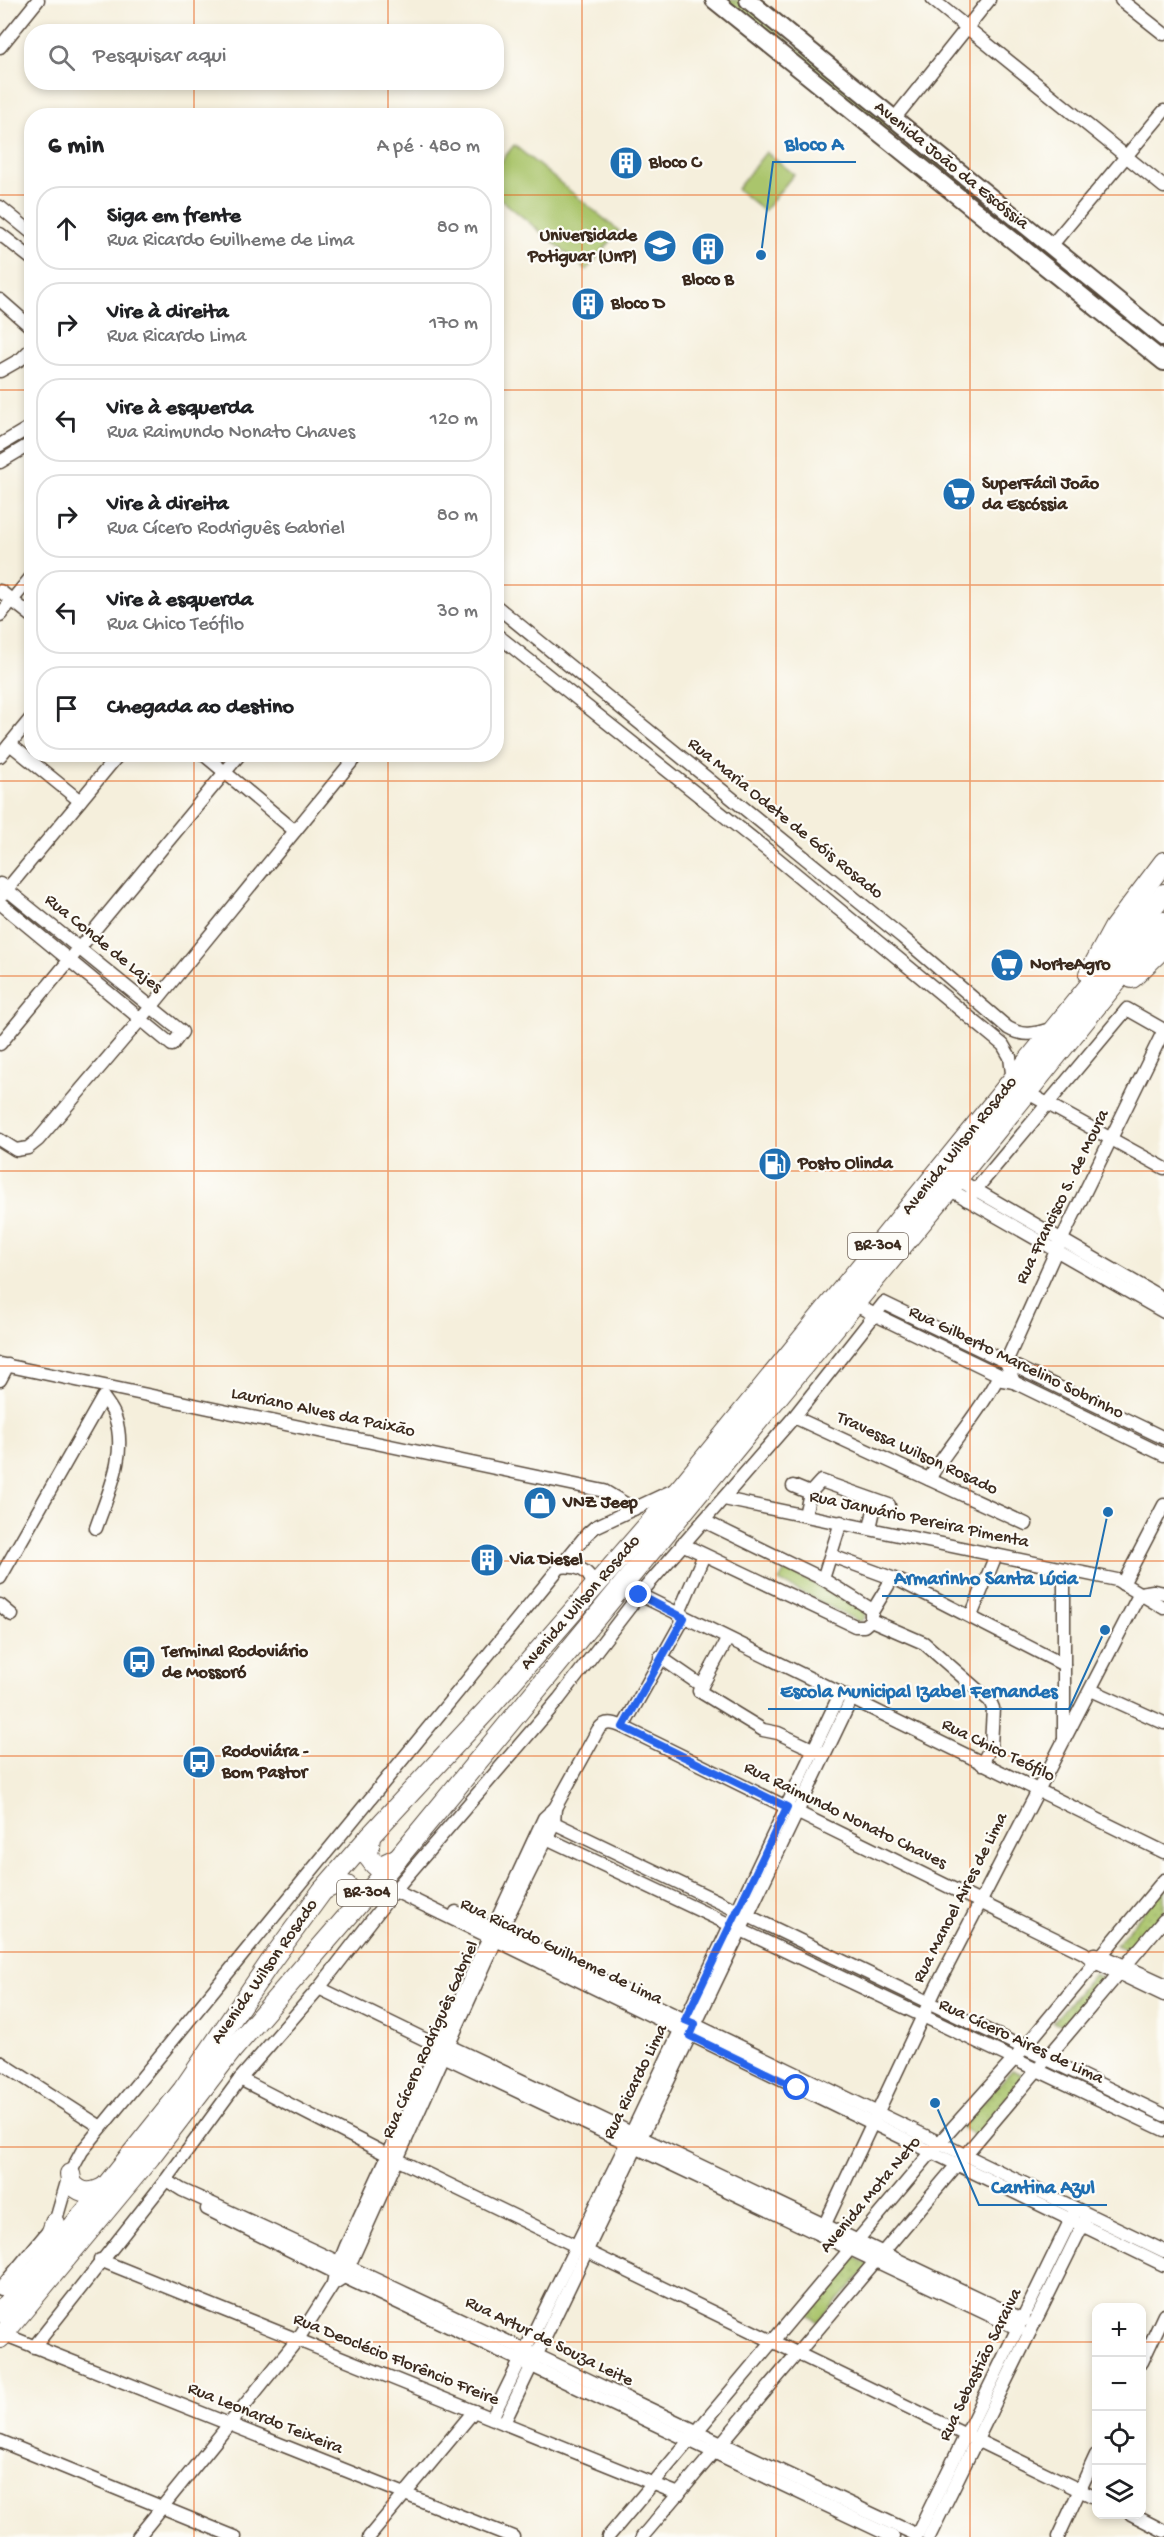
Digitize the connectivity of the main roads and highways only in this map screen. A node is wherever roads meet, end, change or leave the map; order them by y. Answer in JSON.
{"nodes":[{"id":1,"x":714,"y":0,"type":"edge"},
{"id":2,"x":748,"y":0,"type":"edge"},
{"id":3,"x":994,"y":227,"type":"junction"},
{"id":4,"x":1045,"y":241,"type":"junction"},
{"id":5,"x":1164,"y":338,"type":"edge"},
{"id":6,"x":1139,"y":341,"type":"junction"},
{"id":7,"x":1164,"y":344,"type":"edge"},
{"id":8,"x":1164,"y":362,"type":"edge"},
{"id":9,"x":1164,"y":862,"type":"edge"},
{"id":10,"x":1164,"y":894,"type":"edge"},
{"id":11,"x":1164,"y":922,"type":"edge"},
{"id":12,"x":1164,"y":947,"type":"edge"},
{"id":13,"x":1116,"y":968,"type":"junction"},
{"id":14,"x":1080,"y":1012,"type":"junction"},
{"id":15,"x":1020,"y":1087,"type":"junction"},
{"id":16,"x":370,"y":1836,"type":"junction"},
{"id":17,"x":398,"y":1858,"type":"junction"},
{"id":18,"x":323,"y":1890,"type":"junction"},
{"id":19,"x":352,"y":1910,"type":"junction"},
{"id":20,"x":70,"y":2174,"type":"road end"},
{"id":21,"x":105,"y":2187,"type":"junction"},
{"id":22,"x":55,"y":2223,"type":"road end"},
{"id":23,"x":40,"y":2265,"type":"junction"},
{"id":24,"x":0,"y":2312,"type":"edge"},
{"id":25,"x":2,"y":2336,"type":"edge"}],
"edges":[{"from":1,"to":3,"type":"main road","name":"Avenida João da Escóssia"},
{"from":2,"to":4,"type":"main road","name":"Avenida João da Escóssia"},
{"from":3,"to":4,"type":"main road"},
{"from":3,"to":6,"type":"main road","name":"Avenida João da Escóssia"},
{"from":4,"to":5,"type":"main road","name":"Avenida João da Escóssia"},
{"from":6,"to":7,"type":"main road"},
{"from":6,"to":8,"type":"main road","name":"Avenida João da Escóssia"},
{"from":9,"to":14,"type":"highway"},
{"from":10,"to":13,"type":"highway","name":"Avenida Wilson Rosado","number":"BR-304"},
{"from":11,"to":13,"type":"highway","name":"Avenida Wilson Rosado","number":"BR-304"},
{"from":12,"to":14,"type":"highway"},
{"from":13,"to":14,"type":"highway","name":"Avenida Wilson Rosado","number":"BR-304"},
{"from":14,"to":15,"type":"highway","name":"Avenida Wilson Rosado","number":"BR-304"},
{"from":14,"to":15,"type":"highway","name":"Avenida Wilson Rosado","number":"BR-304"},
{"from":15,"to":16,"type":"highway","name":"Avenida Wilson Rosado","number":"BR-304"},
{"from":15,"to":17,"type":"highway","name":"Avenida Wilson Rosado","number":"BR-304"},
{"from":16,"to":17,"type":"highway"},
{"from":16,"to":18,"type":"highway","name":"Avenida Wilson Rosado","number":"BR-304"},
{"from":17,"to":19,"type":"highway","name":"Avenida Wilson Rosado","number":"BR-304"},
{"from":18,"to":19,"type":"highway"},
{"from":18,"to":21,"type":"highway","name":"Avenida Wilson Rosado","number":"BR-304"},
{"from":19,"to":25,"type":"highway","name":"Avenida Wilson Rosado","number":"BR-304"},
{"from":20,"to":21,"type":"highway"},
{"from":21,"to":23,"type":"highway","name":"Avenida Wilson Rosado","number":"BR-304"},
{"from":22,"to":23,"type":"highway"},
{"from":23,"to":24,"type":"highway","name":"Avenida Wilson Rosado","number":"BR-304"}]}
